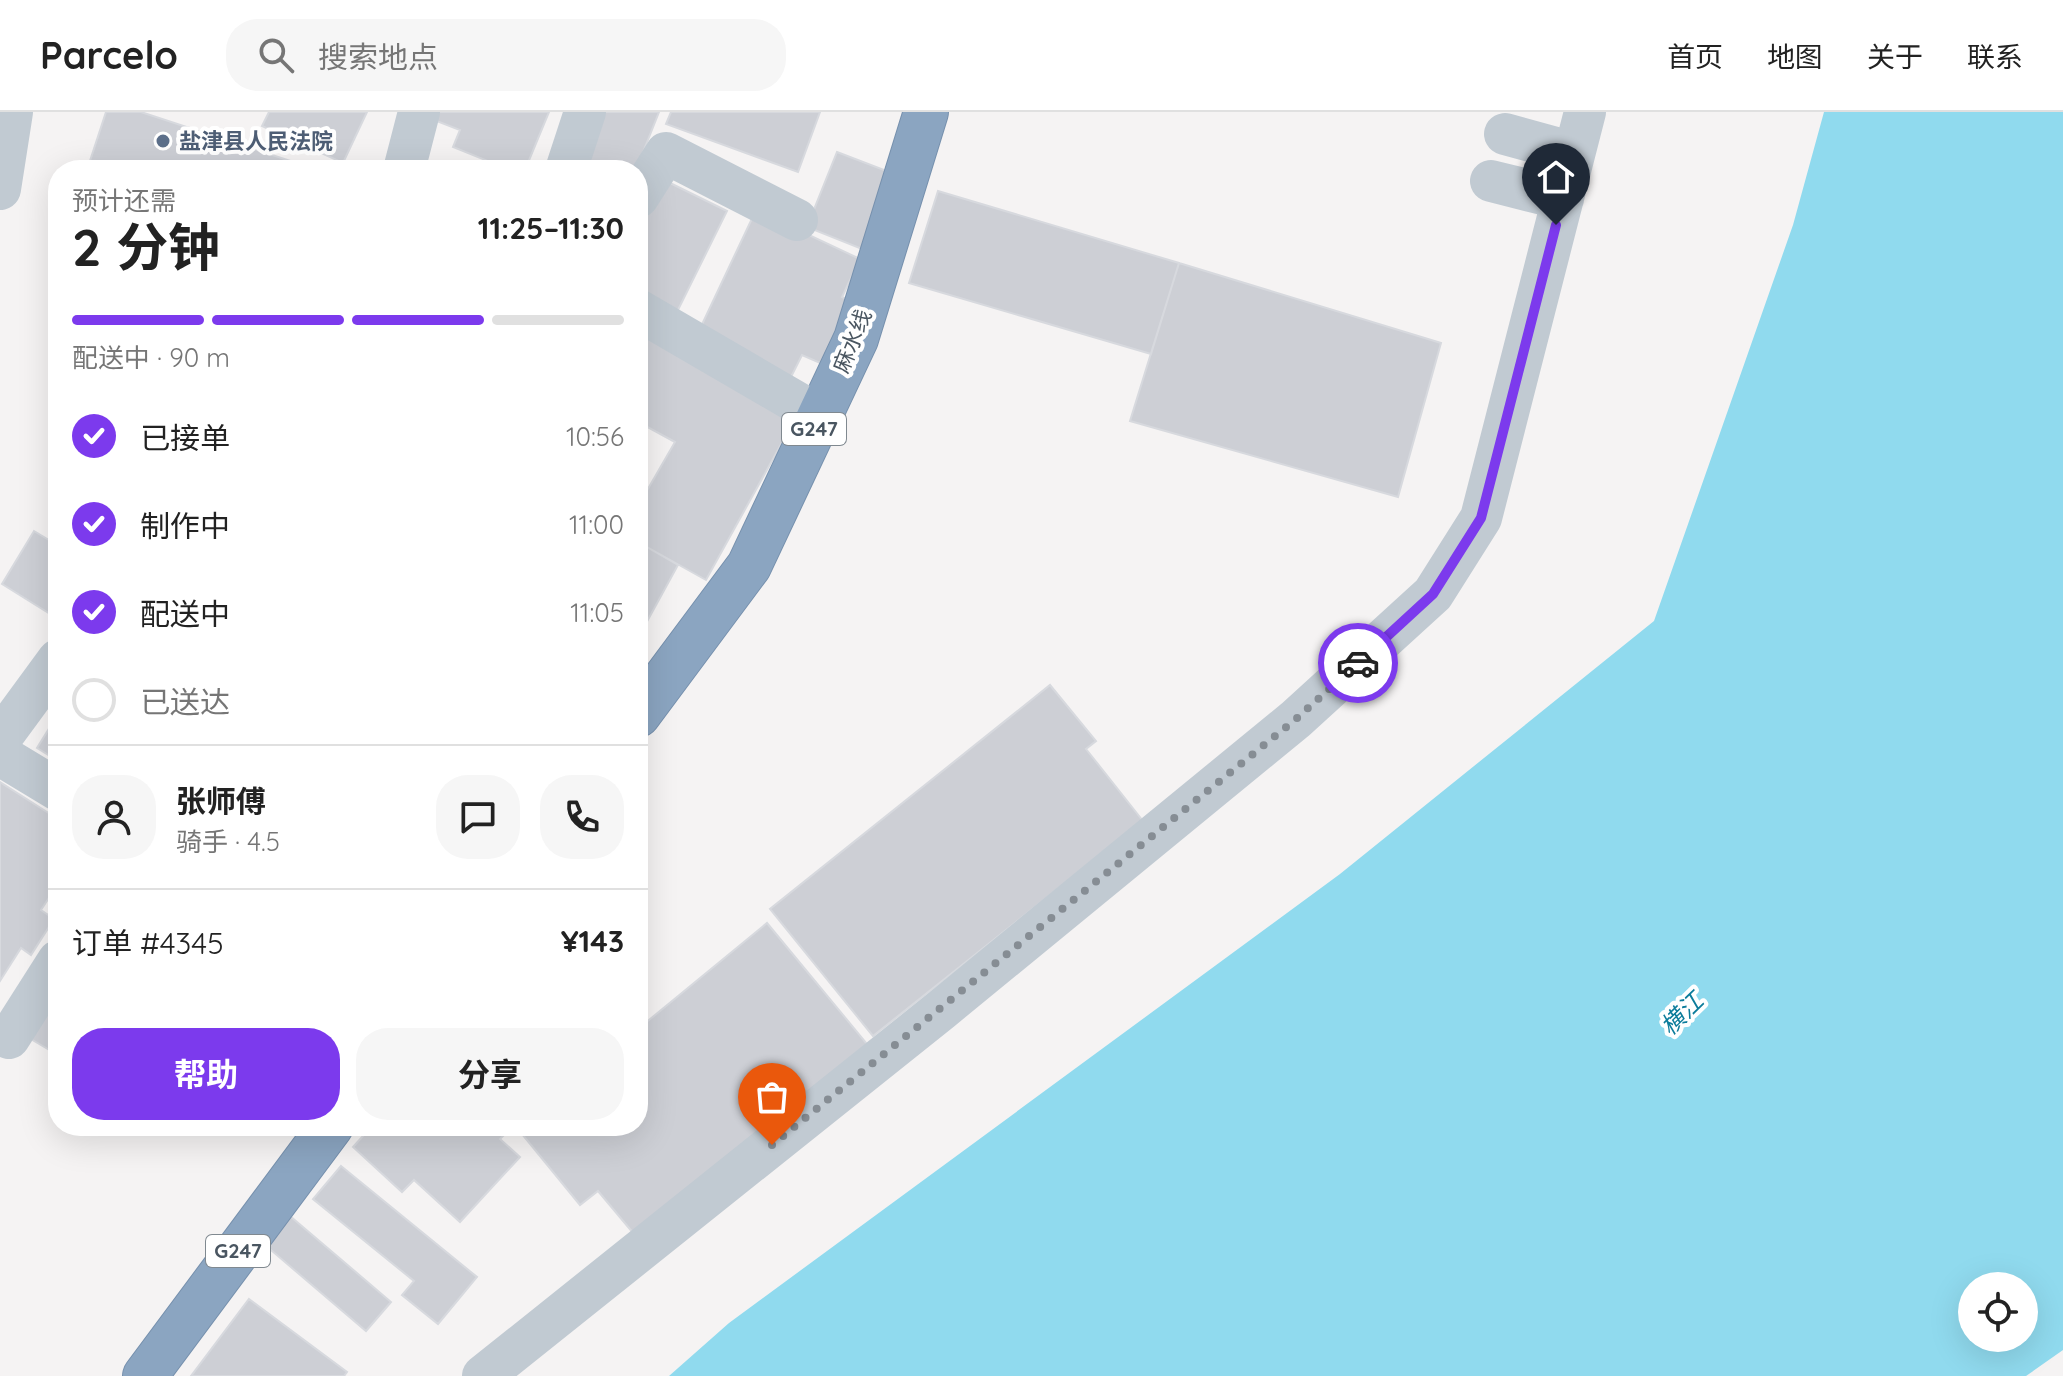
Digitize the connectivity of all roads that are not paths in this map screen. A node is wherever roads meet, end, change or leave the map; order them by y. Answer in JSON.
{"nodes":[{"id":1,"x":12,"y":112,"type":"edge"},
{"id":2,"x":419,"y":112,"type":"edge"},
{"id":3,"x":585,"y":112,"type":"edge"},
{"id":4,"x":926,"y":112,"type":"edge"},
{"id":5,"x":1585,"y":112,"type":"edge"},
{"id":6,"x":1505,"y":134,"type":"dead end"},
{"id":7,"x":1574,"y":153,"type":"junction"},
{"id":8,"x":407,"y":160,"type":"edge"},
{"id":9,"x":569,"y":160,"type":"edge"},
{"id":10,"x":648,"y":181,"type":"edge"},
{"id":11,"x":1491,"y":181,"type":"dead end"},
{"id":12,"x":0,"y":189,"type":"edge"},
{"id":13,"x":1563,"y":199,"type":"junction"},
{"id":14,"x":797,"y":220,"type":"dead end"},
{"id":15,"x":648,"y":316,"type":"edge"},
{"id":16,"x":820,"y":416,"type":"junction"},
{"id":17,"x":48,"y":674,"type":"edge"},
{"id":18,"x":648,"y":702,"type":"edge"},
{"id":19,"x":0,"y":739,"type":"edge"},
{"id":20,"x":0,"y":755,"type":"edge"},
{"id":21,"x":48,"y":784,"type":"edge"},
{"id":22,"x":48,"y":977,"type":"edge"},
{"id":23,"x":9,"y":1038,"type":"dead end"},
{"id":24,"x":324,"y":1136,"type":"edge"},
{"id":25,"x":145,"y":1376,"type":"edge"},
{"id":26,"x":483,"y":1376,"type":"edge"}],
"edges":[{"from":1,"to":12,"type":"street"},
{"from":2,"to":8,"type":"street"},
{"from":3,"to":9,"type":"street"},
{"from":4,"to":16,"type":"highway","name":"麻水线","number":"G247"},
{"from":5,"to":7,"type":"street"},
{"from":6,"to":7,"type":"street"},
{"from":7,"to":13,"type":"street"},
{"from":10,"to":14,"type":"street"},
{"from":11,"to":13,"type":"street"},
{"from":13,"to":26,"type":"street"},
{"from":15,"to":16,"type":"street"},
{"from":16,"to":18,"type":"highway","name":"麻水线","number":"G247"},
{"from":17,"to":19,"type":"street"},
{"from":20,"to":21,"type":"street"},
{"from":22,"to":23,"type":"street"},
{"from":24,"to":25,"type":"highway","number":"G247"}]}
